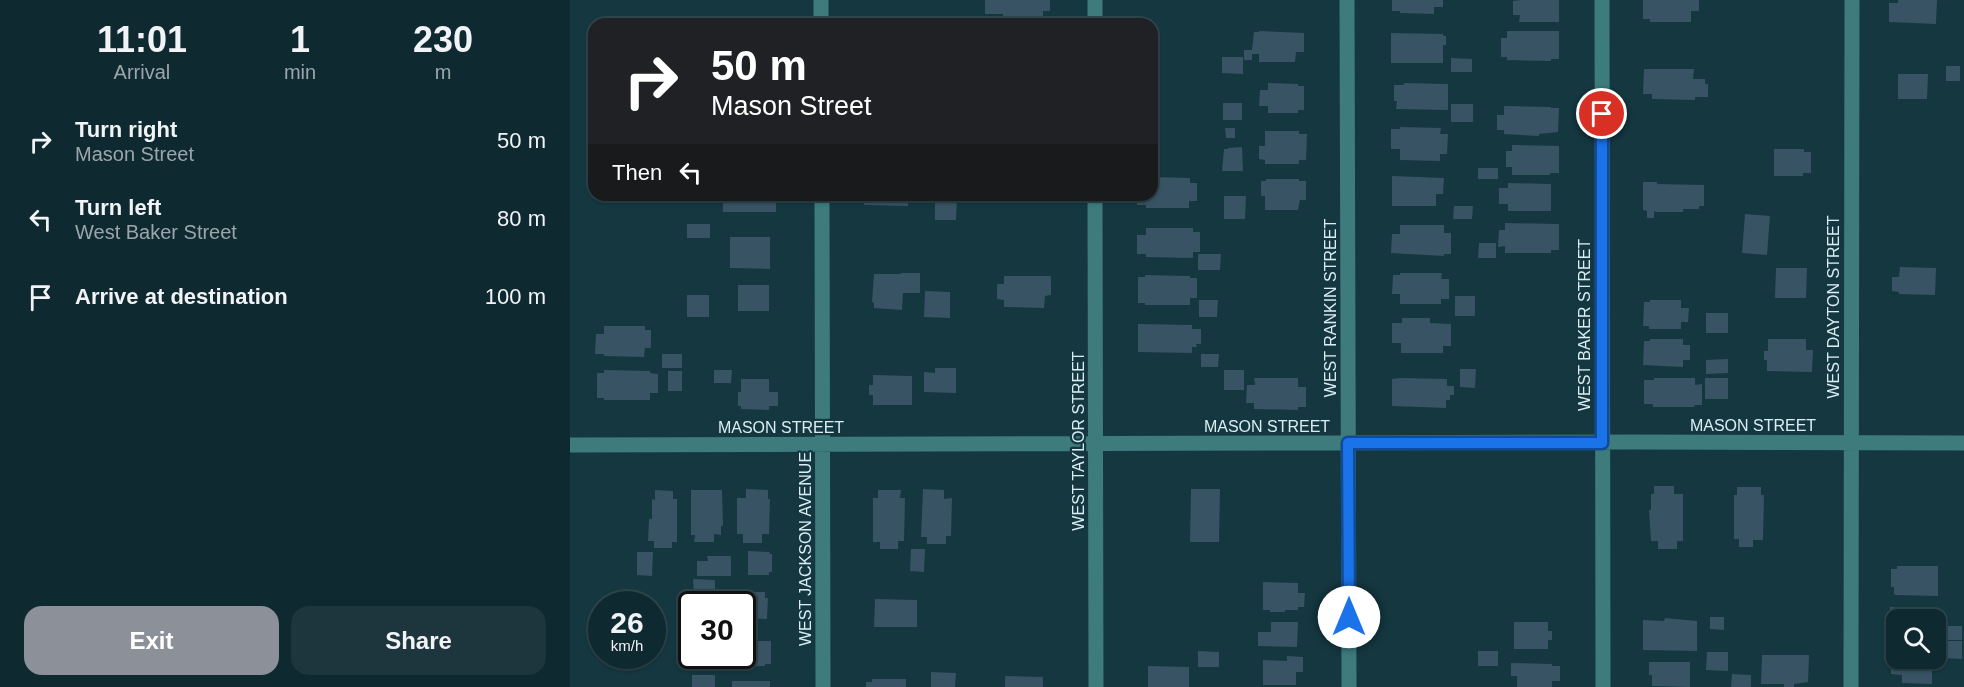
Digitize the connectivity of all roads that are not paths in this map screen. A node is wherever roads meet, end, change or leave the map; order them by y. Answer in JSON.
{"nodes":[{"id":1,"x":821,"y":0,"type":"edge"},
{"id":2,"x":1095,"y":0,"type":"edge"},
{"id":3,"x":1347,"y":0,"type":"edge"},
{"id":4,"x":1602,"y":0,"type":"edge"},
{"id":5,"x":1852,"y":0,"type":"edge"},
{"id":6,"x":821,"y":18,"type":"edge"},
{"id":7,"x":1095,"y":18,"type":"edge"},
{"id":8,"x":822,"y":201,"type":"edge"},
{"id":9,"x":1095,"y":201,"type":"edge"},
{"id":10,"x":1348,"y":443,"type":"junction"},
{"id":11,"x":1602,"y":443,"type":"junction"},
{"id":12,"x":1851,"y":443,"type":"junction"},
{"id":13,"x":1964,"y":443,"type":"edge"},
{"id":14,"x":570,"y":445,"type":"edge"},
{"id":15,"x":822,"y":445,"type":"junction"},
{"id":16,"x":1096,"y":445,"type":"junction"},
{"id":17,"x":823,"y":687,"type":"edge"},
{"id":18,"x":1096,"y":687,"type":"edge"},
{"id":19,"x":1349,"y":687,"type":"edge"},
{"id":20,"x":1603,"y":687,"type":"edge"},
{"id":21,"x":1851,"y":687,"type":"edge"}],
"edges":[{"from":1,"to":6,"type":"street"},
{"from":2,"to":7,"type":"street"},
{"from":3,"to":10,"type":"street","name":"WEST RANKIN STREET"},
{"from":4,"to":11,"type":"street","name":"WEST BAKER STREET"},
{"from":5,"to":12,"type":"street","name":"WEST DAYTON STREET"},
{"from":8,"to":15,"type":"street","name":"WEST JACKSON AVENUE"},
{"from":9,"to":16,"type":"street","name":"WEST TAYLOR STREET"},
{"from":10,"to":11,"type":"street","name":"MASON STREET"},
{"from":10,"to":16,"type":"street","name":"MASON STREET"},
{"from":10,"to":19,"type":"street","name":"WEST RANKIN STREET"},
{"from":11,"to":12,"type":"street","name":"MASON STREET"},
{"from":11,"to":20,"type":"street","name":"WEST BAKER STREET"},
{"from":12,"to":13,"type":"street","name":"MASON STREET"},
{"from":12,"to":21,"type":"street","name":"WEST DAYTON STREET"},
{"from":14,"to":15,"type":"street","name":"MASON STREET"},
{"from":15,"to":16,"type":"street","name":"MASON STREET"},
{"from":15,"to":17,"type":"street","name":"WEST JACKSON AVENUE"},
{"from":16,"to":18,"type":"street","name":"WEST TAYLOR STREET"}]}
